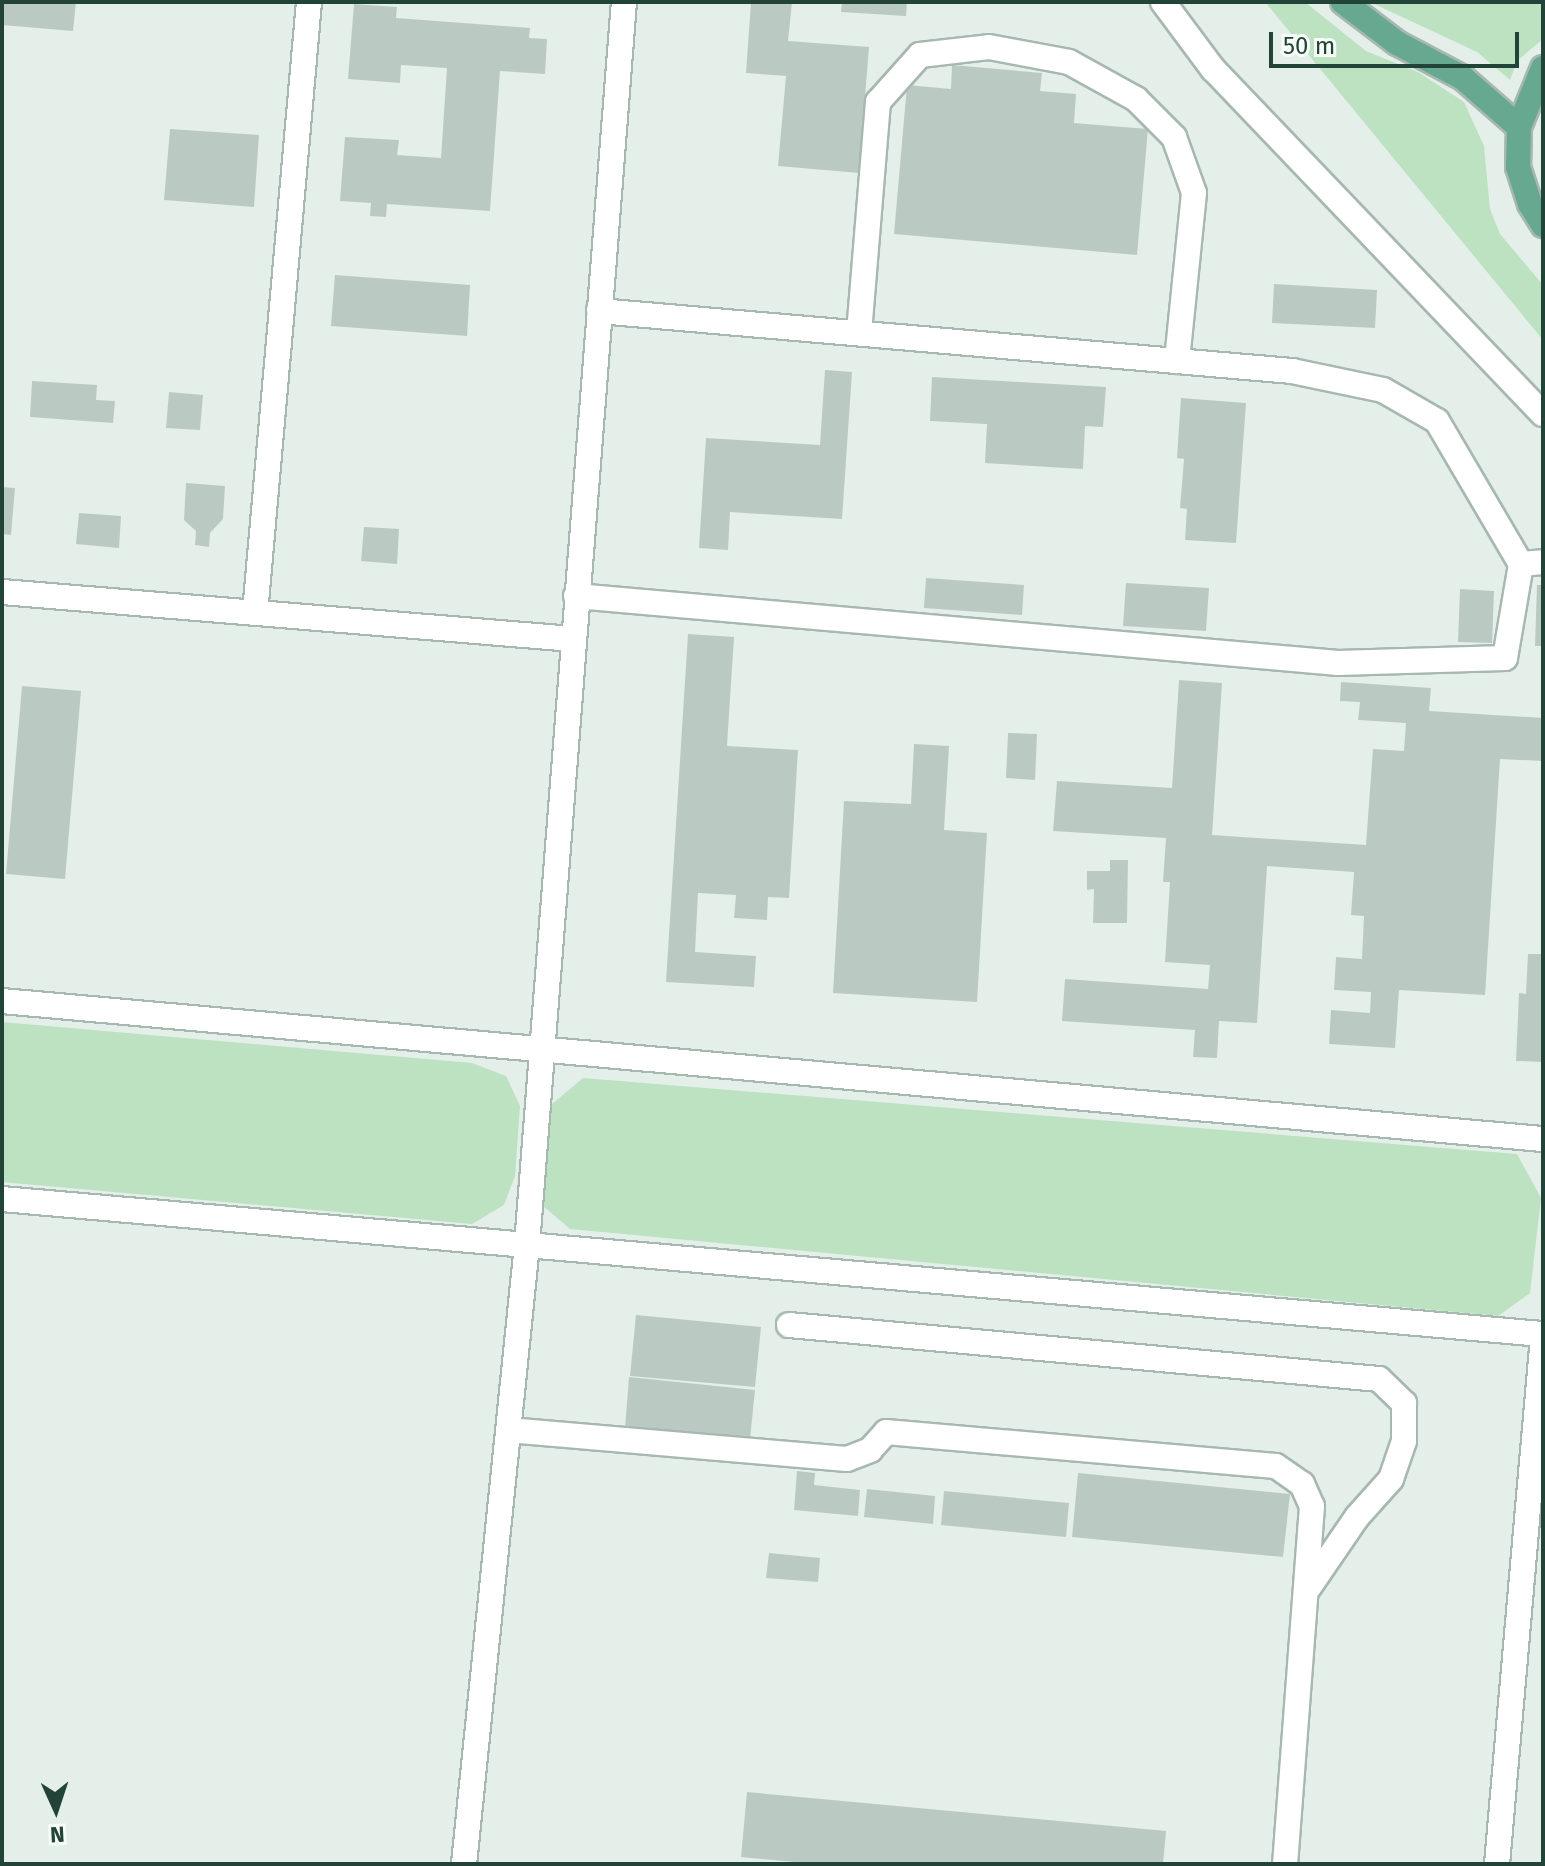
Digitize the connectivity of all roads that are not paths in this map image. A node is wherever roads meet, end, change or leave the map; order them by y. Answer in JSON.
{"nodes":[{"id":1,"x":309,"y":2,"type":"edge"},
{"id":2,"x":624,"y":2,"type":"edge"},
{"id":3,"x":1163,"y":2,"type":"edge"},
{"id":4,"x":1343,"y":2,"type":"edge"},
{"id":5,"x":1543,"y":68,"type":"edge"},
{"id":6,"x":1519,"y":127,"type":"junction"},
{"id":7,"x":1543,"y":225,"type":"edge"},
{"id":8,"x":599,"y":311,"type":"junction"},
{"id":9,"x":859,"y":333,"type":"junction"},
{"id":10,"x":1177,"y":361,"type":"junction"},
{"id":11,"x":1543,"y":414,"type":"edge"},
{"id":12,"x":1532,"y":563,"type":"edge"},
{"id":13,"x":2,"y":592,"type":"edge"},
{"id":14,"x":576,"y":596,"type":"junction"},
{"id":15,"x":255,"y":613,"type":"junction"},
{"id":16,"x":573,"y":639,"type":"junction"},
{"id":17,"x":2,"y":1001,"type":"edge"},
{"id":18,"x":541,"y":1047,"type":"junction"},
{"id":19,"x":1543,"y":1139,"type":"edge"},
{"id":20,"x":2,"y":1199,"type":"edge"},
{"id":21,"x":527,"y":1245,"type":"junction"},
{"id":22,"x":789,"y":1325,"type":"dead end"},
{"id":23,"x":1543,"y":1335,"type":"edge"},
{"id":24,"x":508,"y":1430,"type":"junction"},
{"id":25,"x":1308,"y":1589,"type":"junction"},
{"id":26,"x":464,"y":1864,"type":"edge"},
{"id":27,"x":1285,"y":1864,"type":"edge"},
{"id":28,"x":1497,"y":1864,"type":"edge"}],
"edges":[{"from":1,"to":15,"type":"lane"},
{"from":2,"to":8,"type":"lane"},
{"from":3,"to":11,"type":"lane"},
{"from":4,"to":6,"type":"main road"},
{"from":5,"to":6,"type":"main road"},
{"from":6,"to":7,"type":"main road"},
{"from":8,"to":9,"type":"lane"},
{"from":8,"to":14,"type":"lane"},
{"from":9,"to":10,"type":"lane"},
{"from":9,"to":10,"type":"lane"},
{"from":10,"to":12,"type":"lane"},
{"from":12,"to":14,"type":"lane"},
{"from":13,"to":15,"type":"lane"},
{"from":14,"to":16,"type":"lane"},
{"from":15,"to":16,"type":"lane"},
{"from":16,"to":18,"type":"lane"},
{"from":17,"to":18,"type":"lane"},
{"from":18,"to":19,"type":"lane"},
{"from":18,"to":21,"type":"lane"},
{"from":20,"to":21,"type":"lane"},
{"from":21,"to":23,"type":"lane"},
{"from":21,"to":24,"type":"lane"},
{"from":22,"to":25,"type":"lane"},
{"from":23,"to":28,"type":"lane"},
{"from":24,"to":25,"type":"lane"},
{"from":24,"to":26,"type":"lane"},
{"from":25,"to":27,"type":"lane"}]}
